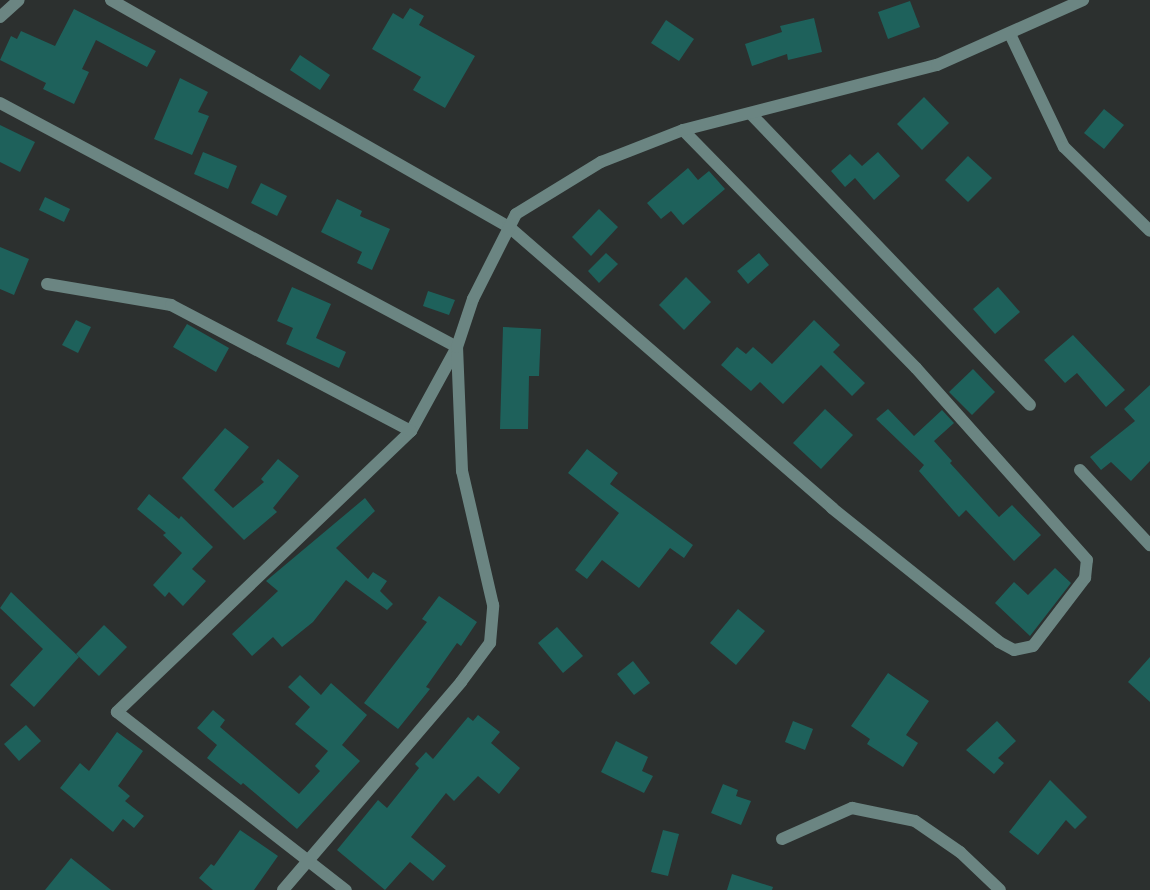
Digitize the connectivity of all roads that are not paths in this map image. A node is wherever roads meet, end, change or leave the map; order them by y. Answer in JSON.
{"nodes":[{"id":1,"x":19,"y":0,"type":"edge"},
{"id":2,"x":111,"y":0,"type":"edge"},
{"id":3,"x":1083,"y":0,"type":"edge"},
{"id":4,"x":1058,"y":4,"type":"edge"},
{"id":5,"x":0,"y":17,"type":"edge"},
{"id":6,"x":1010,"y":34,"type":"junction"},
{"id":7,"x":0,"y":103,"type":"edge"},
{"id":8,"x":751,"y":114,"type":"junction"},
{"id":9,"x":683,"y":130,"type":"junction"},
{"id":10,"x":508,"y":226,"type":"junction"},
{"id":11,"x":1150,"y":231,"type":"edge"},
{"id":12,"x":48,"y":284,"type":"dead end"},
{"id":13,"x":457,"y":347,"type":"junction"},
{"id":14,"x":1030,"y":405,"type":"dead end"},
{"id":15,"x":411,"y":431,"type":"junction"},
{"id":16,"x":1080,"y":470,"type":"dead end"},
{"id":17,"x":1150,"y":545,"type":"edge"},
{"id":18,"x":782,"y":839,"type":"dead end"},
{"id":19,"x":310,"y":860,"type":"junction"},
{"id":20,"x":284,"y":890,"type":"edge"},
{"id":21,"x":346,"y":890,"type":"edge"},
{"id":22,"x":1000,"y":890,"type":"edge"}],
"edges":[{"from":1,"to":5,"type":"street"},
{"from":2,"to":10,"type":"street"},
{"from":3,"to":4,"type":"street"},
{"from":4,"to":6,"type":"street"},
{"from":6,"to":8,"type":"street"},
{"from":6,"to":11,"type":"street"},
{"from":7,"to":13,"type":"street"},
{"from":8,"to":9,"type":"street"},
{"from":8,"to":14,"type":"street"},
{"from":9,"to":10,"type":"street"},
{"from":9,"to":10,"type":"street"},
{"from":10,"to":13,"type":"street"},
{"from":12,"to":15,"type":"street"},
{"from":13,"to":15,"type":"street"},
{"from":13,"to":19,"type":"street"},
{"from":15,"to":19,"type":"street"},
{"from":16,"to":17,"type":"street"},
{"from":18,"to":22,"type":"street"},
{"from":19,"to":20,"type":"street"},
{"from":19,"to":21,"type":"street"}]}
